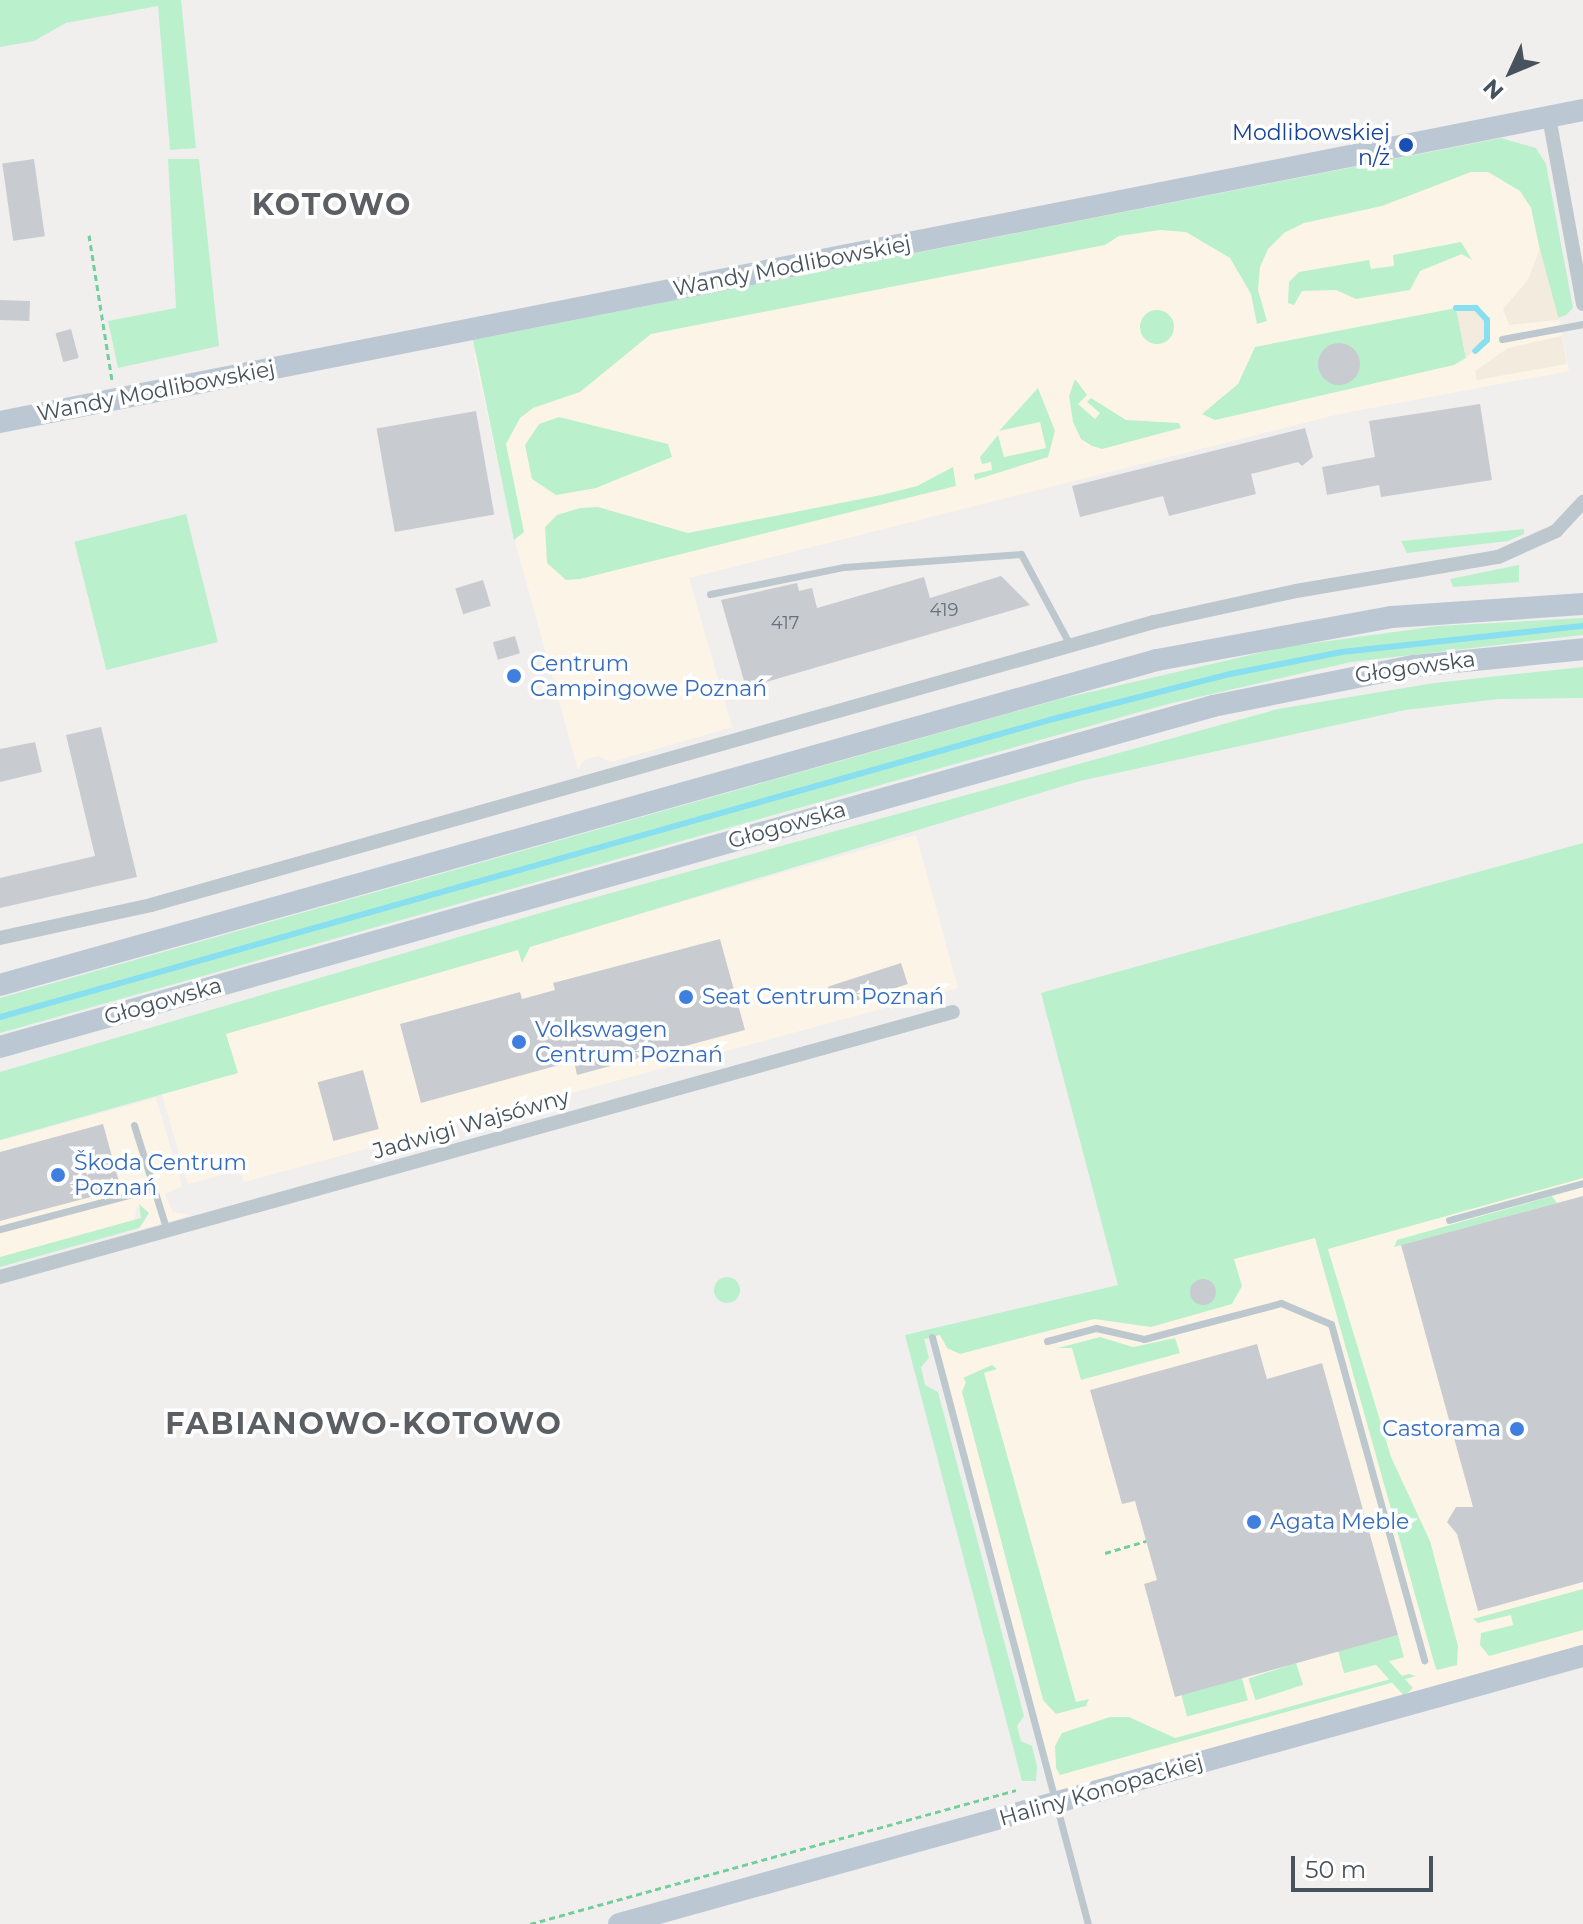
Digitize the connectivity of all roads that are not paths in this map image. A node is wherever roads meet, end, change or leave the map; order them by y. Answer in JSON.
{"nodes":[{"id":1,"x":1583,"y":110,"type":"edge"},
{"id":2,"x":1549,"y":117,"type":"junction"},
{"id":3,"x":1583,"y":304,"type":"edge"},
{"id":4,"x":1583,"y":324,"type":"edge"},
{"id":5,"x":1502,"y":339,"type":"dead end"},
{"id":6,"x":0,"y":422,"type":"edge"},
{"id":7,"x":1583,"y":502,"type":"edge"},
{"id":8,"x":710,"y":594,"type":"dead end"},
{"id":9,"x":1583,"y":604,"type":"edge"},
{"id":10,"x":1071,"y":646,"type":"junction"},
{"id":11,"x":1583,"y":649,"type":"edge"},
{"id":12,"x":0,"y":938,"type":"edge"},
{"id":13,"x":0,"y":985,"type":"edge"},
{"id":14,"x":953,"y":1012,"type":"dead end"},
{"id":15,"x":0,"y":1047,"type":"edge"},
{"id":16,"x":134,"y":1125,"type":"dead end"},
{"id":17,"x":1583,"y":1183,"type":"edge"},
{"id":18,"x":151,"y":1189,"type":"junction"},
{"id":19,"x":1449,"y":1220,"type":"dead end"},
{"id":20,"x":0,"y":1229,"type":"edge"},
{"id":21,"x":167,"y":1231,"type":"junction"},
{"id":22,"x":0,"y":1277,"type":"edge"},
{"id":23,"x":932,"y":1337,"type":"dead end"},
{"id":24,"x":1047,"y":1341,"type":"dead end"},
{"id":25,"x":1583,"y":1656,"type":"edge"},
{"id":26,"x":1424,"y":1660,"type":"dead end"},
{"id":27,"x":1055,"y":1803,"type":"junction"},
{"id":28,"x":619,"y":1924,"type":"edge"},
{"id":29,"x":1088,"y":1924,"type":"edge"}],
"edges":[{"from":1,"to":2,"type":"main road","name":"Wandy Modlibowskiej"},
{"from":2,"to":3,"type":"street"},
{"from":2,"to":6,"type":"main road","name":"Wandy Modlibowskiej"},
{"from":4,"to":5,"type":"lane"},
{"from":7,"to":10,"type":"street"},
{"from":8,"to":10,"type":"lane"},
{"from":9,"to":13,"type":"main road"},
{"from":10,"to":12,"type":"street"},
{"from":11,"to":15,"type":"main road","name":"Głogowska"},
{"from":14,"to":21,"type":"street","name":"Jadwigi Wajsówny"},
{"from":16,"to":18,"type":"lane"},
{"from":17,"to":19,"type":"lane"},
{"from":18,"to":20,"type":"lane"},
{"from":18,"to":21,"type":"lane"},
{"from":21,"to":22,"type":"street","name":"Jadwigi Wajsówny"},
{"from":23,"to":27,"type":"lane"},
{"from":24,"to":26,"type":"lane"},
{"from":25,"to":27,"type":"main road","name":"Haliny Konopackiej"},
{"from":27,"to":28,"type":"main road","name":"Haliny Konopackiej"},
{"from":27,"to":29,"type":"lane"}]}
